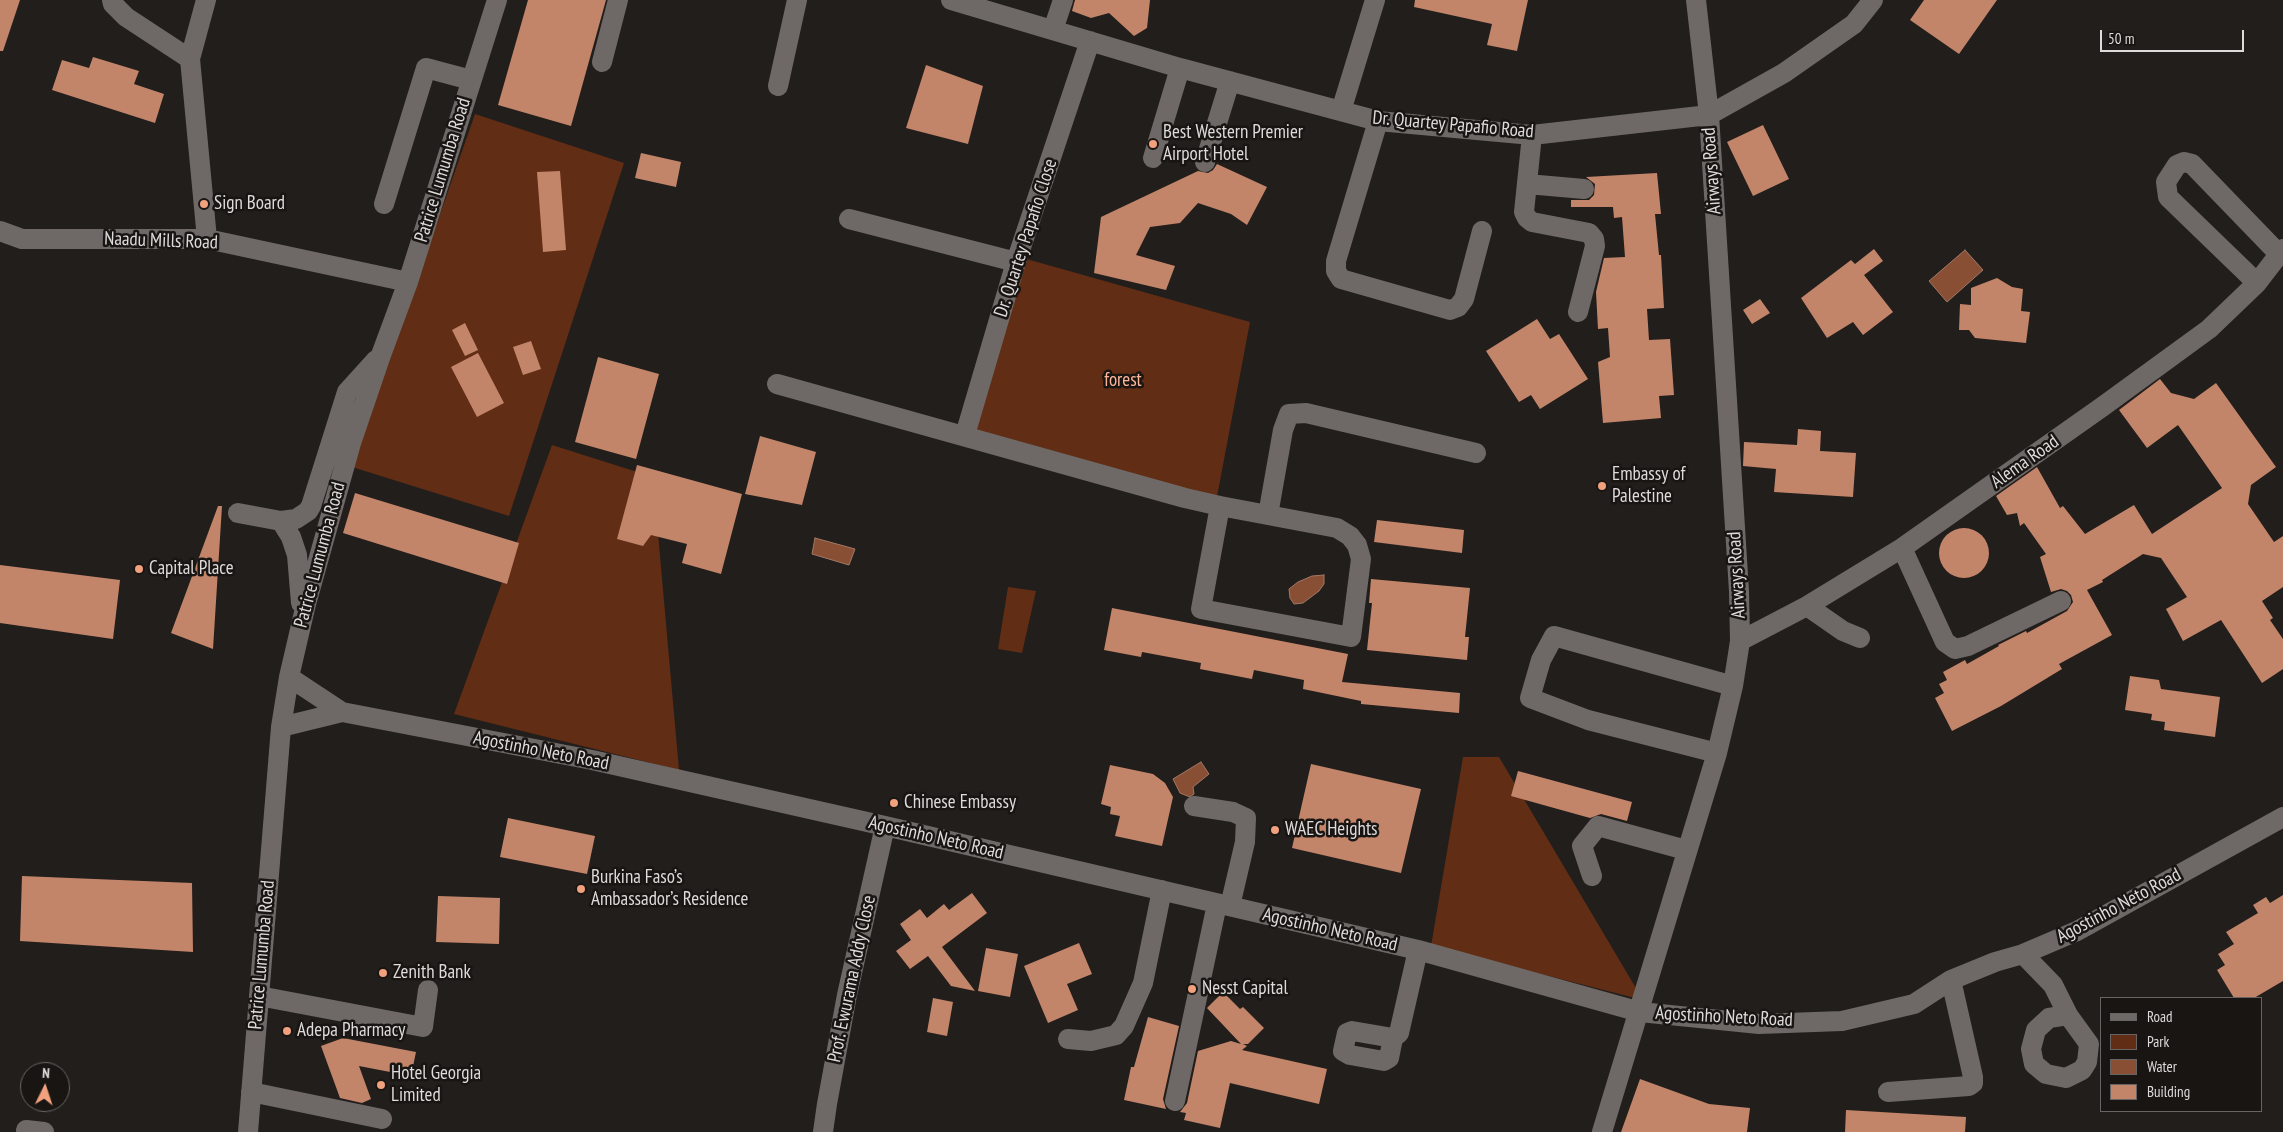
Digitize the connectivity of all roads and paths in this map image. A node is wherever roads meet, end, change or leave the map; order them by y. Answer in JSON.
{"nodes":[{"id":1,"x":112,"y":0,"type":"edge"},
{"id":2,"x":206,"y":0,"type":"edge"},
{"id":3,"x":497,"y":0,"type":"edge"},
{"id":4,"x":618,"y":0,"type":"edge"},
{"id":5,"x":798,"y":0,"type":"edge"},
{"id":6,"x":951,"y":0,"type":"edge"},
{"id":7,"x":1063,"y":0,"type":"edge"},
{"id":8,"x":1376,"y":0,"type":"edge"},
{"id":9,"x":1696,"y":0,"type":"edge"},
{"id":10,"x":1873,"y":0,"type":"edge"},
{"id":11,"x":1053,"y":30,"type":"junction"},
{"id":12,"x":1090,"y":41,"type":"junction"},
{"id":13,"x":190,"y":59,"type":"junction"},
{"id":14,"x":602,"y":62,"type":"dead end"},
{"id":15,"x":1180,"y":68,"type":"junction"},
{"id":16,"x":471,"y":80,"type":"junction"},
{"id":17,"x":1230,"y":81,"type":"junction"},
{"id":18,"x":778,"y":86,"type":"dead end"},
{"id":19,"x":1341,"y":111,"type":"junction"},
{"id":20,"x":1709,"y":115,"type":"junction"},
{"id":21,"x":1378,"y":121,"type":"junction"},
{"id":22,"x":1532,"y":135,"type":"junction"},
{"id":23,"x":1153,"y":158,"type":"dead end"},
{"id":24,"x":1205,"y":162,"type":"dead end"},
{"id":25,"x":1527,"y":184,"type":"junction"},
{"id":26,"x":1584,"y":189,"type":"dead end"},
{"id":27,"x":384,"y":204,"type":"dead end"},
{"id":28,"x":850,"y":219,"type":"dead end"},
{"id":29,"x":0,"y":231,"type":"edge"},
{"id":30,"x":1482,"y":231,"type":"dead end"},
{"id":31,"x":207,"y":239,"type":"junction"},
{"id":32,"x":2281,"y":252,"type":"edge"},
{"id":33,"x":1016,"y":262,"type":"junction"},
{"id":34,"x":408,"y":282,"type":"junction"},
{"id":35,"x":2257,"y":283,"type":"junction"},
{"id":36,"x":1578,"y":312,"type":"dead end"},
{"id":37,"x":381,"y":355,"type":"junction"},
{"id":38,"x":777,"y":384,"type":"dead end"},
{"id":39,"x":965,"y":435,"type":"junction"},
{"id":40,"x":1476,"y":454,"type":"dead end"},
{"id":41,"x":1220,"y":506,"type":"junction"},
{"id":42,"x":238,"y":513,"type":"dead end"},
{"id":43,"x":1268,"y":515,"type":"junction"},
{"id":44,"x":281,"y":522,"type":"junction"},
{"id":45,"x":1902,"y":548,"type":"junction"},
{"id":46,"x":2061,"y":601,"type":"dead end"},
{"id":47,"x":1807,"y":606,"type":"junction"},
{"id":48,"x":303,"y":618,"type":"junction"},
{"id":49,"x":1860,"y":638,"type":"dead end"},
{"id":50,"x":1740,"y":641,"type":"junction"},
{"id":51,"x":289,"y":677,"type":"junction"},
{"id":52,"x":1733,"y":686,"type":"junction"},
{"id":53,"x":342,"y":712,"type":"junction"},
{"id":54,"x":281,"y":727,"type":"junction"},
{"id":55,"x":1717,"y":753,"type":"junction"},
{"id":56,"x":1194,"y":806,"type":"dead end"},
{"id":57,"x":2283,"y":817,"type":"edge"},
{"id":58,"x":885,"y":826,"type":"junction"},
{"id":59,"x":1686,"y":850,"type":"junction"},
{"id":60,"x":1592,"y":876,"type":"dead end"},
{"id":61,"x":1162,"y":890,"type":"junction"},
{"id":62,"x":1223,"y":905,"type":"junction"},
{"id":63,"x":1418,"y":950,"type":"junction"},
{"id":64,"x":2023,"y":954,"type":"junction"},
{"id":65,"x":1951,"y":980,"type":"junction"},
{"id":66,"x":428,"y":990,"type":"dead end"},
{"id":67,"x":259,"y":996,"type":"junction"},
{"id":68,"x":1640,"y":1012,"type":"junction"},
{"id":69,"x":2068,"y":1015,"type":"dead end"},
{"id":70,"x":1393,"y":1038,"type":"dead end"},
{"id":71,"x":1068,"y":1039,"type":"dead end"},
{"id":72,"x":251,"y":1092,"type":"junction"},
{"id":73,"x":1888,"y":1092,"type":"dead end"},
{"id":74,"x":1175,"y":1101,"type":"dead end"},
{"id":75,"x":382,"y":1119,"type":"dead end"},
{"id":76,"x":248,"y":1132,"type":"edge"},
{"id":77,"x":823,"y":1132,"type":"edge"},
{"id":78,"x":1602,"y":1132,"type":"edge"}],
"edges":[{"from":1,"to":13,"type":"street"},
{"from":2,"to":13,"type":"street"},
{"from":3,"to":16,"type":"street","name":"Patrice Lumumba Road"},
{"from":4,"to":14,"type":"street"},
{"from":5,"to":18,"type":"street"},
{"from":6,"to":11,"type":"street","name":"Dr. Quartey Papafio Road"},
{"from":7,"to":11,"type":"street"},
{"from":8,"to":19,"type":"street"},
{"from":9,"to":20,"type":"street","name":"Airways Road"},
{"from":10,"to":20,"type":"street","name":"Dr. Quartey Papafio Road"},
{"from":11,"to":12,"type":"street","name":"Dr. Quartey Papafio Road"},
{"from":12,"to":15,"type":"street","name":"Dr. Quartey Papafio Road"},
{"from":12,"to":33,"type":"street","name":"Dr. Quartey Papafio Close"},
{"from":13,"to":31,"type":"street"},
{"from":15,"to":17,"type":"street","name":"Dr. Quartey Papafio Road"},
{"from":15,"to":23,"type":"street"},
{"from":16,"to":27,"type":"street"},
{"from":16,"to":34,"type":"street","name":"Patrice Lumumba Road"},
{"from":17,"to":19,"type":"street","name":"Dr. Quartey Papafio Road"},
{"from":17,"to":24,"type":"street"},
{"from":19,"to":21,"type":"street","name":"Dr. Quartey Papafio Road"},
{"from":20,"to":22,"type":"street","name":"Dr. Quartey Papafio Road"},
{"from":20,"to":50,"type":"street","name":"Airways Road"},
{"from":21,"to":22,"type":"street","name":"Dr. Quartey Papafio Road"},
{"from":21,"to":30,"type":"street"},
{"from":22,"to":25,"type":"street"},
{"from":25,"to":26,"type":"street"},
{"from":25,"to":36,"type":"street"},
{"from":28,"to":33,"type":"street"},
{"from":29,"to":31,"type":"street","name":"Naadu Mills Road"},
{"from":31,"to":34,"type":"street","name":"Naadu Mills Road"},
{"from":32,"to":35,"type":"street","name":"Alema Road"},
{"from":32,"to":35,"type":"street"},
{"from":33,"to":39,"type":"street","name":"Dr. Quartey Papafio Close"},
{"from":34,"to":37,"type":"street","name":"Patrice Lumumba Road"},
{"from":35,"to":45,"type":"street","name":"Alema Road"},
{"from":37,"to":44,"type":"street"},
{"from":37,"to":48,"type":"street","name":"Patrice Lumumba Road"},
{"from":38,"to":39,"type":"street"},
{"from":39,"to":41,"type":"street"},
{"from":40,"to":43,"type":"street"},
{"from":41,"to":43,"type":"street"},
{"from":41,"to":43,"type":"street"},
{"from":42,"to":44,"type":"street"},
{"from":44,"to":48,"type":"street"},
{"from":45,"to":46,"type":"street"},
{"from":45,"to":47,"type":"street","name":"Alema Road"},
{"from":47,"to":49,"type":"street"},
{"from":47,"to":50,"type":"street","name":"Alema Road"},
{"from":48,"to":51,"type":"street","name":"Patrice Lumumba Road"},
{"from":50,"to":52,"type":"street","name":"Airways Road"},
{"from":51,"to":53,"type":"street","name":"Agostinho Neto Road"},
{"from":51,"to":54,"type":"street","name":"Patrice Lumumba Road"},
{"from":52,"to":55,"type":"street","name":"Airways Road"},
{"from":52,"to":55,"type":"street"},
{"from":53,"to":54,"type":"street","name":"Agostinho Neto Road"},
{"from":53,"to":58,"type":"street","name":"Agostinho Neto Road"},
{"from":54,"to":67,"type":"street","name":"Patrice Lumumba Road"},
{"from":55,"to":59,"type":"street","name":"Airways Road"},
{"from":56,"to":62,"type":"street"},
{"from":57,"to":64,"type":"street","name":"Agostinho Neto Road"},
{"from":58,"to":61,"type":"street","name":"Agostinho Neto Road"},
{"from":58,"to":77,"type":"street","name":"Prof. Ewurama Addy Close"},
{"from":59,"to":60,"type":"street"},
{"from":59,"to":68,"type":"street","name":"Airways Road"},
{"from":61,"to":62,"type":"street","name":"Agostinho Neto Road"},
{"from":61,"to":71,"type":"street"},
{"from":62,"to":63,"type":"street","name":"Agostinho Neto Road"},
{"from":62,"to":74,"type":"street"},
{"from":63,"to":68,"type":"street","name":"Agostinho Neto Road"},
{"from":63,"to":70,"type":"street"},
{"from":64,"to":65,"type":"street","name":"Agostinho Neto Road"},
{"from":64,"to":69,"type":"street"},
{"from":65,"to":68,"type":"street","name":"Agostinho Neto Road"},
{"from":65,"to":73,"type":"street"},
{"from":66,"to":67,"type":"street"},
{"from":67,"to":72,"type":"street","name":"Patrice Lumumba Road"},
{"from":68,"to":78,"type":"street","name":"Airways Road"},
{"from":72,"to":75,"type":"street"},
{"from":72,"to":76,"type":"street","name":"Patrice Lumumba Road"}]}
